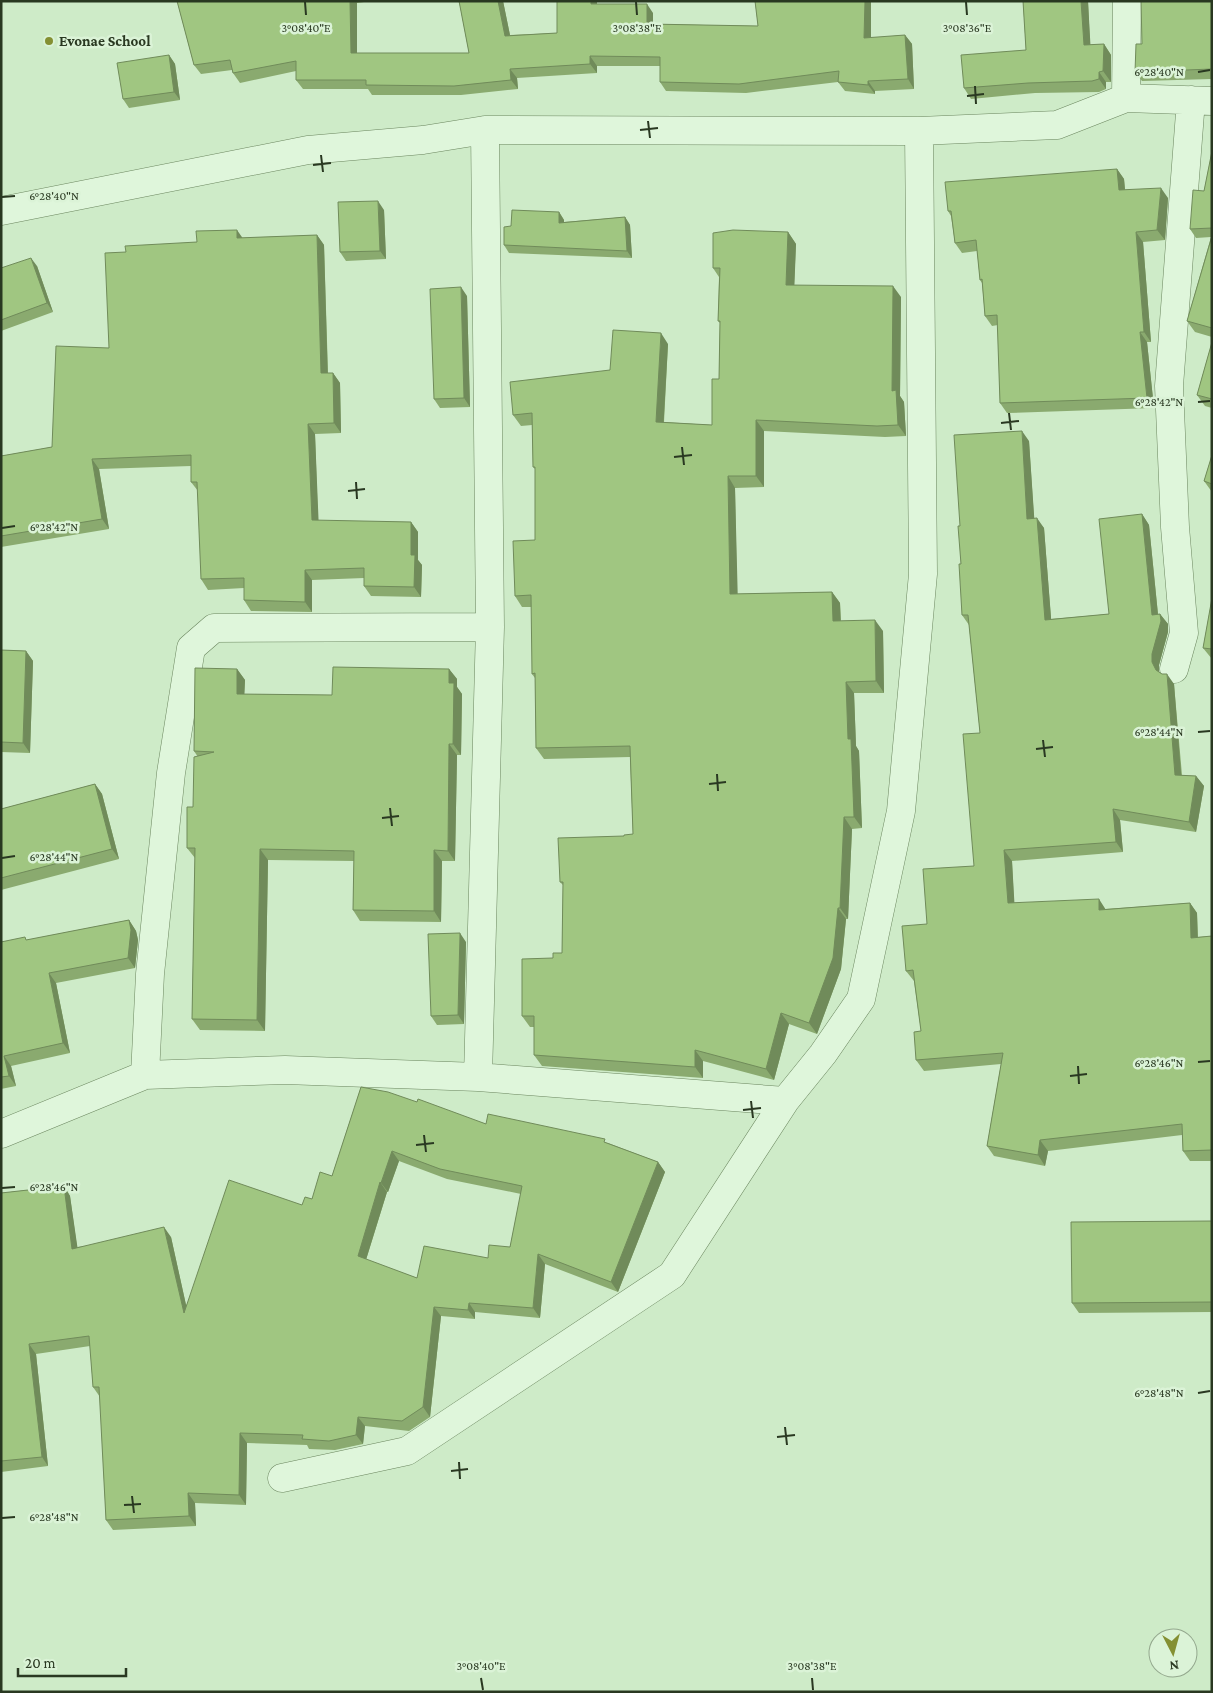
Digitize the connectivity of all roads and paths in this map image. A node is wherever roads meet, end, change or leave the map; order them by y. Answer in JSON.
{"nodes":[{"id":1,"x":1127,"y":1,"type":"edge"},
{"id":2,"x":1126,"y":98,"type":"junction"},
{"id":3,"x":1201,"y":100,"type":"edge"},
{"id":4,"x":485,"y":130,"type":"junction"},
{"id":5,"x":920,"y":131,"type":"junction"},
{"id":6,"x":1,"y":210,"type":"edge"},
{"id":7,"x":490,"y":626,"type":"junction"},
{"id":8,"x":1174,"y":669,"type":"dead end"},
{"id":9,"x":145,"y":1075,"type":"junction"},
{"id":10,"x":478,"y":1076,"type":"junction"},
{"id":11,"x":785,"y":1101,"type":"junction"},
{"id":12,"x":1,"y":1134,"type":"edge"},
{"id":13,"x":282,"y":1478,"type":"dead end"}],
"edges":[{"from":1,"to":2,"type":"street"},
{"from":2,"to":3,"type":"street"},
{"from":2,"to":5,"type":"street"},
{"from":3,"to":8,"type":"street"},
{"from":4,"to":5,"type":"street"},
{"from":4,"to":6,"type":"street"},
{"from":4,"to":7,"type":"street"},
{"from":5,"to":11,"type":"street"},
{"from":7,"to":9,"type":"street"},
{"from":7,"to":10,"type":"street"},
{"from":9,"to":10,"type":"street"},
{"from":9,"to":12,"type":"street"},
{"from":10,"to":11,"type":"street"},
{"from":11,"to":13,"type":"street"}]}
